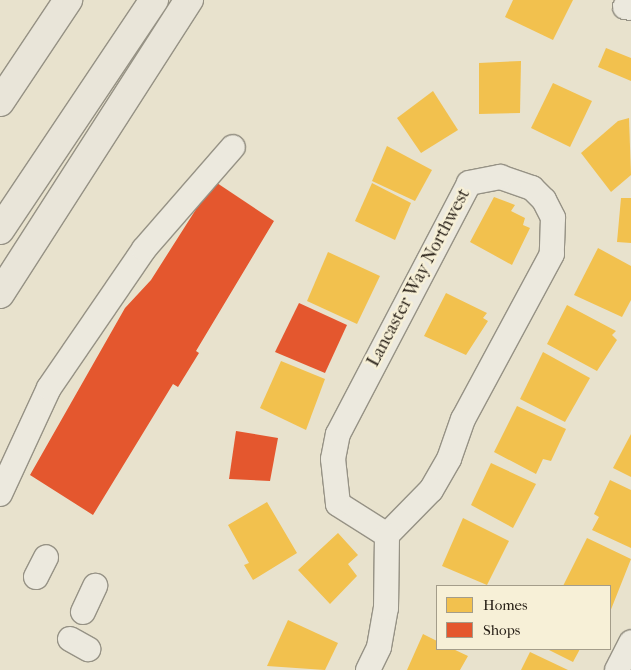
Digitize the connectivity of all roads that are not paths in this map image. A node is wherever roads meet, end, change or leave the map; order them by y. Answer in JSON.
{"nodes":[{"id":1,"x":68,"y":0,"type":"edge"},
{"id":2,"x":154,"y":0,"type":"edge"},
{"id":3,"x":190,"y":0,"type":"edge"},
{"id":4,"x":0,"y":102,"type":"edge"},
{"id":5,"x":233,"y":147,"type":"dead end"},
{"id":6,"x":0,"y":230,"type":"edge"},
{"id":7,"x":0,"y":294,"type":"edge"},
{"id":8,"x":0,"y":494,"type":"edge"},
{"id":9,"x":388,"y":545,"type":"junction"},
{"id":10,"x":95,"y":586,"type":"dead end"},
{"id":11,"x":83,"y":612,"type":"dead end"},
{"id":12,"x":631,"y":642,"type":"edge"},
{"id":13,"x":368,"y":670,"type":"edge"},
{"id":14,"x":617,"y":670,"type":"edge"}],
"edges":[{"from":1,"to":4,"type":"highway"},
{"from":2,"to":6,"type":"highway"},
{"from":3,"to":7,"type":"highway"},
{"from":5,"to":8,"type":"street"},
{"from":9,"to":9,"type":"street","name":"Lancaster Way Northwest"},
{"from":9,"to":13,"type":"street"},
{"from":10,"to":11,"type":"street"},
{"from":12,"to":14,"type":"street"}]}
